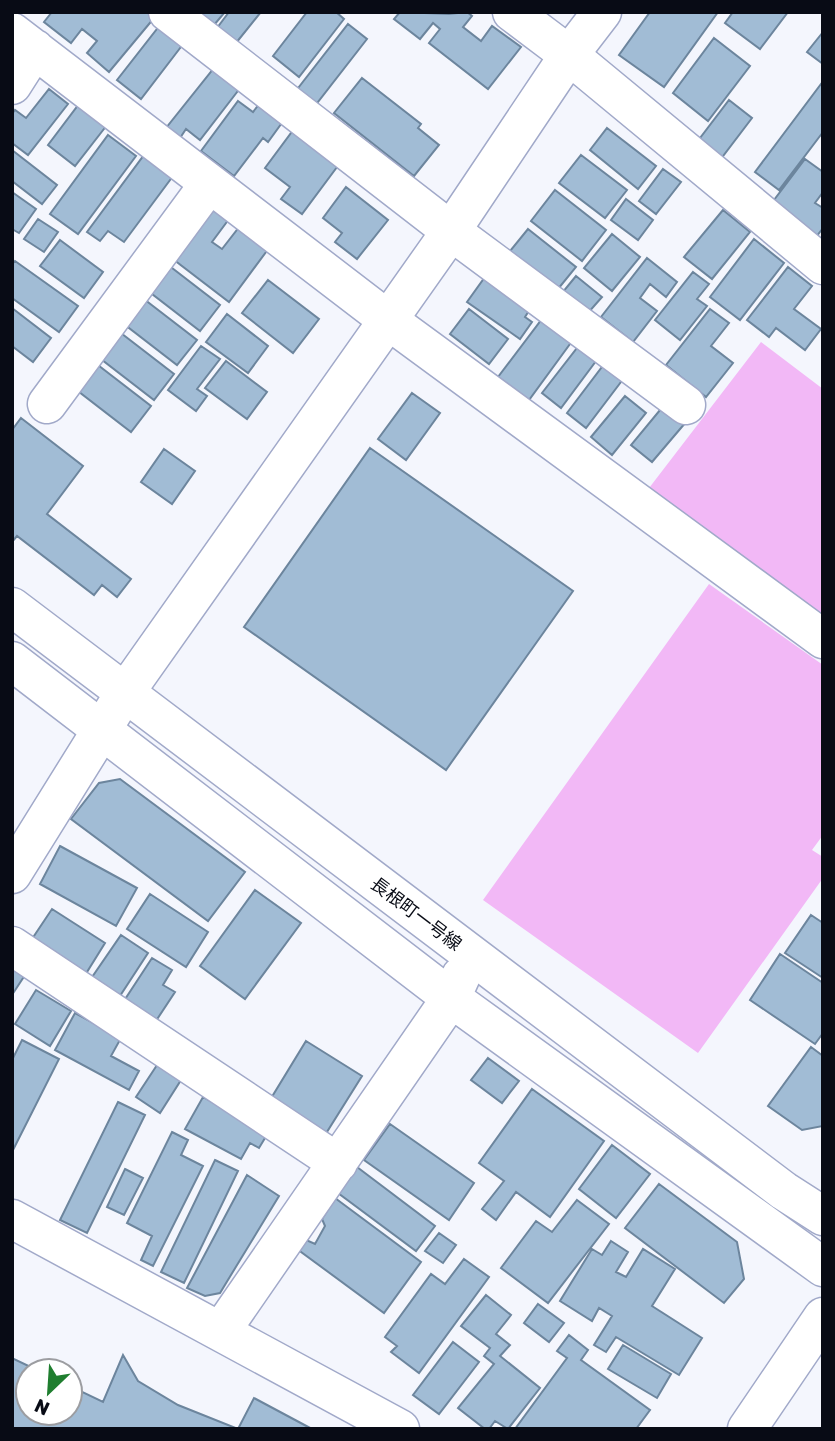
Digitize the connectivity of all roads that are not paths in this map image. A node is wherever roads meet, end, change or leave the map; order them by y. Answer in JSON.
{"nodes":[{"id":1,"x":168,"y":12,"type":"edge"},
{"id":2,"x":512,"y":12,"type":"edge"},
{"id":3,"x":602,"y":12,"type":"edge"},
{"id":4,"x":24,"y":41,"type":"edge"},
{"id":5,"x":569,"y":55,"type":"junction"},
{"id":6,"x":12,"y":85,"type":"edge"},
{"id":7,"x":209,"y":184,"type":"junction"},
{"id":8,"x":451,"y":231,"type":"junction"},
{"id":9,"x":823,"y":265,"type":"edge"},
{"id":10,"x":388,"y":320,"type":"junction"},
{"id":11,"x":47,"y":404,"type":"dead end"},
{"id":12,"x":686,"y":405,"type":"dead end"},
{"id":13,"x":12,"y":607,"type":"edge"},
{"id":14,"x":823,"y":639,"type":"edge"},
{"id":15,"x":12,"y":661,"type":"edge"},
{"id":16,"x":124,"y":694,"type":"junction"},
{"id":17,"x":101,"y":730,"type":"junction"},
{"id":18,"x":12,"y":874,"type":"edge"},
{"id":19,"x":12,"y":946,"type":"edge"},
{"id":20,"x":471,"y":956,"type":"junction"},
{"id":21,"x":451,"y":998,"type":"junction"},
{"id":22,"x":338,"y":1163,"type":"junction"},
{"id":23,"x":823,"y":1216,"type":"edge"},
{"id":24,"x":12,"y":1219,"type":"edge"},
{"id":25,"x":823,"y":1267,"type":"edge"},
{"id":26,"x":823,"y":1317,"type":"edge"},
{"id":27,"x":221,"y":1331,"type":"junction"},
{"id":28,"x":400,"y":1429,"type":"edge"},
{"id":29,"x":747,"y":1429,"type":"edge"}],
"edges":[{"from":1,"to":8,"type":"street"},
{"from":2,"to":5,"type":"street"},
{"from":3,"to":5,"type":"street"},
{"from":4,"to":6,"type":"street"},
{"from":4,"to":7,"type":"street"},
{"from":5,"to":8,"type":"street"},
{"from":5,"to":9,"type":"street"},
{"from":7,"to":10,"type":"street"},
{"from":7,"to":11,"type":"street"},
{"from":8,"to":10,"type":"street"},
{"from":8,"to":12,"type":"street"},
{"from":10,"to":14,"type":"street"},
{"from":10,"to":16,"type":"street"},
{"from":13,"to":16,"type":"street","name":"長根町一号線"},
{"from":15,"to":17,"type":"street"},
{"from":16,"to":17,"type":"street"},
{"from":16,"to":20,"type":"street","name":"長根町一号線"},
{"from":17,"to":18,"type":"street"},
{"from":17,"to":21,"type":"street"},
{"from":19,"to":22,"type":"street"},
{"from":20,"to":21,"type":"street"},
{"from":20,"to":23,"type":"street","name":"長根町一号線"},
{"from":21,"to":22,"type":"street"},
{"from":21,"to":25,"type":"street"},
{"from":22,"to":27,"type":"street"},
{"from":24,"to":27,"type":"street"},
{"from":26,"to":29,"type":"street"},
{"from":27,"to":28,"type":"street"}]}
